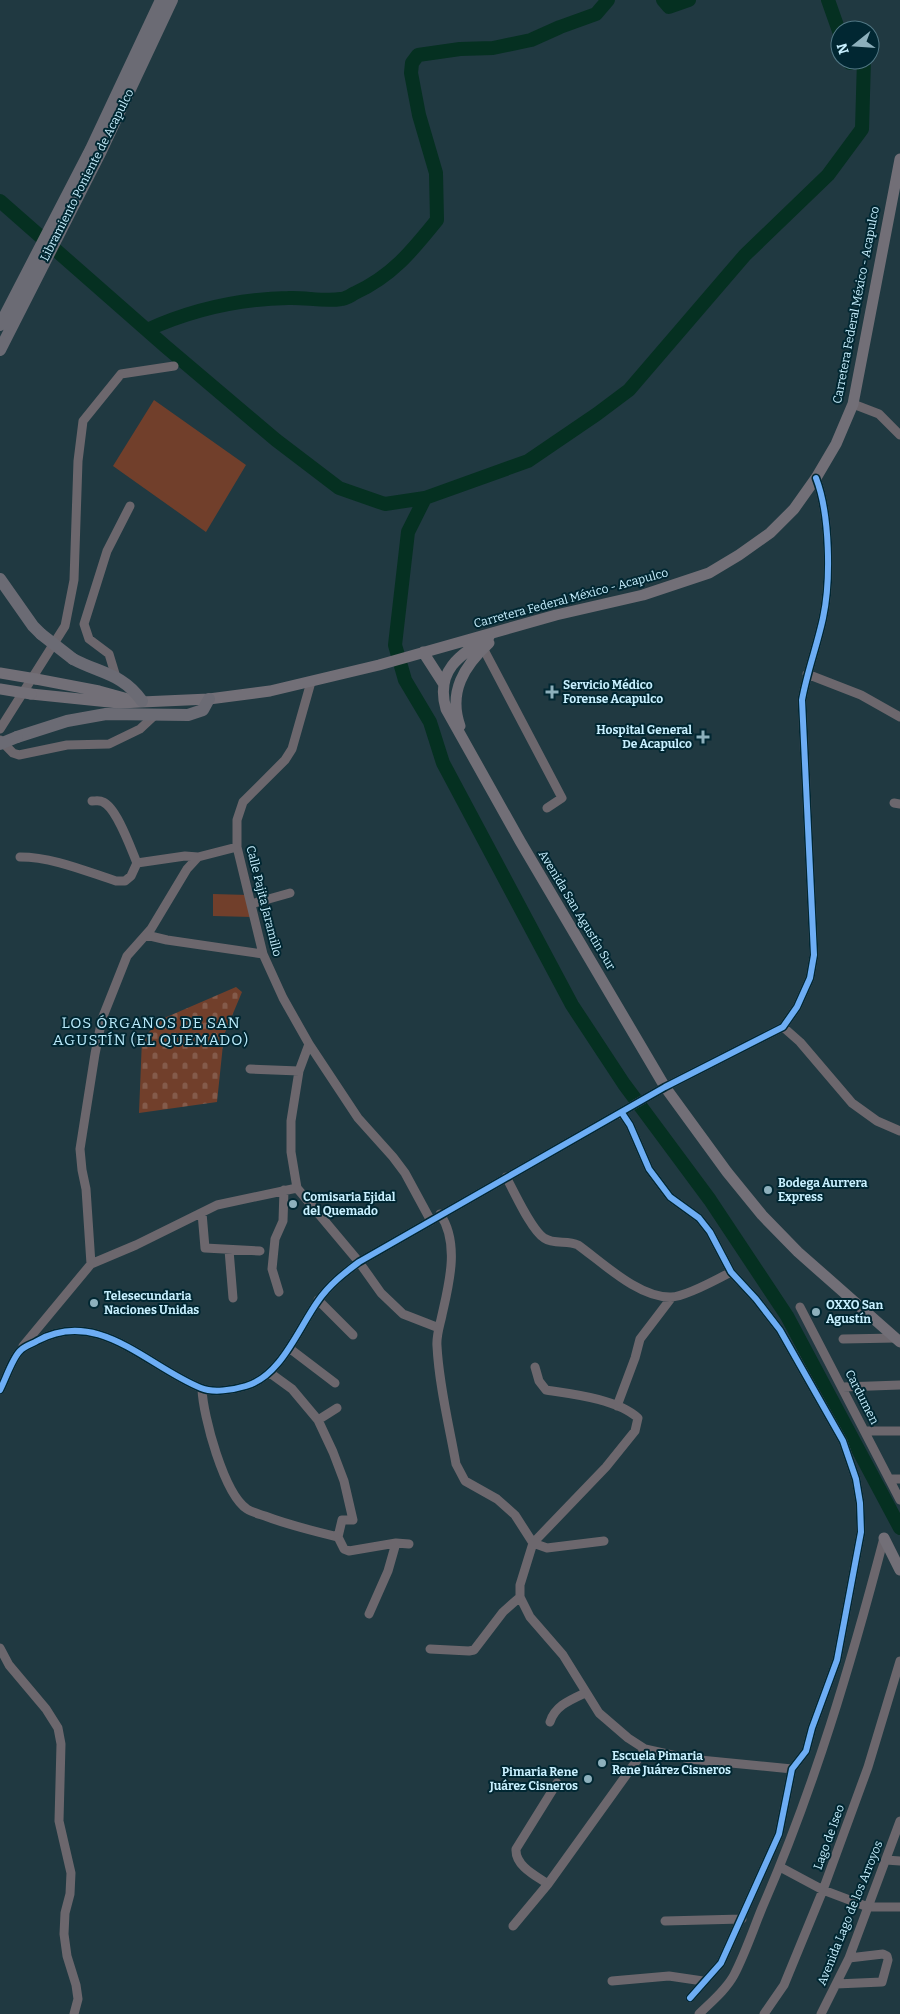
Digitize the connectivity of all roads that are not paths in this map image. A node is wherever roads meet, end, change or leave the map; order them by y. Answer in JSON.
{"nodes":[{"id":1,"x":161,"y":0,"type":"edge"},
{"id":2,"x":172,"y":0,"type":"edge"},
{"id":3,"x":900,"y":159,"type":"edge"},
{"id":4,"x":86,"y":167,"type":"junction"},
{"id":5,"x":11,"y":314,"type":"junction"},
{"id":6,"x":0,"y":325,"type":"edge"},
{"id":7,"x":0,"y":350,"type":"edge"},
{"id":8,"x":174,"y":366,"type":"dead end"},
{"id":9,"x":853,"y":404,"type":"junction"},
{"id":10,"x":900,"y":435,"type":"edge"},
{"id":11,"x":816,"y":478,"type":"junction"},
{"id":12,"x":130,"y":506,"type":"dead end"},
{"id":13,"x":0,"y":579,"type":"edge"},
{"id":14,"x":502,"y":630,"type":"junction"},
{"id":15,"x":483,"y":648,"type":"junction"},
{"id":16,"x":418,"y":654,"type":"junction"},
{"id":17,"x":0,"y":673,"type":"edge"},
{"id":18,"x":807,"y":674,"type":"junction"},
{"id":19,"x":116,"y":677,"type":"junction"},
{"id":20,"x":311,"y":682,"type":"junction"},
{"id":21,"x":443,"y":683,"type":"junction"},
{"id":22,"x":0,"y":689,"type":"edge"},
{"id":23,"x":209,"y":699,"type":"junction"},
{"id":24,"x":138,"y":702,"type":"junction"},
{"id":25,"x":155,"y":715,"type":"junction"},
{"id":26,"x":900,"y":717,"type":"edge"},
{"id":27,"x":0,"y":729,"type":"edge"},
{"id":28,"x":0,"y":742,"type":"edge"},
{"id":29,"x":468,"y":746,"type":"junction"},
{"id":30,"x":92,"y":801,"type":"dead end"},
{"id":31,"x":547,"y":808,"type":"dead end"},
{"id":32,"x":236,"y":847,"type":"junction"},
{"id":33,"x":198,"y":856,"type":"junction"},
{"id":34,"x":20,"y":857,"type":"dead end"},
{"id":35,"x":137,"y":863,"type":"junction"},
{"id":36,"x":290,"y":892,"type":"dead end"},
{"id":37,"x":251,"y":904,"type":"junction"},
{"id":38,"x":146,"y":935,"type":"junction"},
{"id":39,"x":263,"y":954,"type":"junction"},
{"id":40,"x":783,"y":1027,"type":"junction"},
{"id":41,"x":309,"y":1044,"type":"junction"},
{"id":42,"x":250,"y":1069,"type":"dead end"},
{"id":43,"x":299,"y":1071,"type":"junction"},
{"id":44,"x":665,"y":1087,"type":"junction"},
{"id":45,"x":624,"y":1111,"type":"junction"},
{"id":46,"x":900,"y":1131,"type":"edge"},
{"id":47,"x":506,"y":1177,"type":"junction"},
{"id":48,"x":297,"y":1188,"type":"junction"},
{"id":49,"x":284,"y":1190,"type":"junction"},
{"id":50,"x":202,"y":1213,"type":"junction"},
{"id":51,"x":440,"y":1214,"type":"junction"},
{"id":52,"x":431,"y":1220,"type":"junction"},
{"id":53,"x":229,"y":1250,"type":"junction"},
{"id":54,"x":260,"y":1250,"type":"dead end"},
{"id":55,"x":359,"y":1262,"type":"junction"},
{"id":56,"x":91,"y":1264,"type":"junction"},
{"id":57,"x":732,"y":1272,"type":"junction"},
{"id":58,"x":279,"y":1292,"type":"dead end"},
{"id":59,"x":672,"y":1297,"type":"junction"},
{"id":60,"x":233,"y":1298,"type":"dead end"},
{"id":61,"x":318,"y":1300,"type":"junction"},
{"id":62,"x":800,"y":1307,"type":"dead end"},
{"id":63,"x":439,"y":1328,"type":"junction"},
{"id":64,"x":352,"y":1334,"type":"dead end"},
{"id":65,"x":842,"y":1339,"type":"dead end"},
{"id":66,"x":898,"y":1340,"type":"edge"},
{"id":67,"x":289,"y":1348,"type":"junction"},
{"id":68,"x":20,"y":1350,"type":"junction"},
{"id":69,"x":535,"y":1367,"type":"dead end"},
{"id":70,"x":270,"y":1373,"type":"junction"},
{"id":71,"x":335,"y":1384,"type":"dead end"},
{"id":72,"x":900,"y":1385,"type":"edge"},
{"id":73,"x":843,"y":1387,"type":"junction"},
{"id":74,"x":202,"y":1389,"type":"junction"},
{"id":75,"x":0,"y":1390,"type":"edge"},
{"id":76,"x":617,"y":1406,"type":"junction"},
{"id":77,"x":337,"y":1408,"type":"dead end"},
{"id":78,"x":318,"y":1420,"type":"junction"},
{"id":79,"x":866,"y":1431,"type":"junction"},
{"id":80,"x":900,"y":1432,"type":"edge"},
{"id":81,"x":889,"y":1478,"type":"junction"},
{"id":82,"x":900,"y":1478,"type":"edge"},
{"id":83,"x":900,"y":1500,"type":"edge"},
{"id":84,"x":338,"y":1537,"type":"junction"},
{"id":85,"x":884,"y":1538,"type":"joint"},
{"id":86,"x":604,"y":1541,"type":"dead end"},
{"id":87,"x":396,"y":1543,"type":"junction"},
{"id":88,"x":533,"y":1543,"type":"junction"},
{"id":89,"x":409,"y":1544,"type":"dead end"},
{"id":90,"x":900,"y":1570,"type":"edge"},
{"id":91,"x":520,"y":1597,"type":"junction"},
{"id":92,"x":369,"y":1614,"type":"dead end"},
{"id":93,"x":0,"y":1648,"type":"edge"},
{"id":94,"x":430,"y":1649,"type":"dead end"},
{"id":95,"x":900,"y":1661,"type":"edge"},
{"id":96,"x":585,"y":1693,"type":"junction"},
{"id":97,"x":550,"y":1722,"type":"dead end"},
{"id":98,"x":645,"y":1748,"type":"junction"},
{"id":99,"x":792,"y":1769,"type":"junction"},
{"id":100,"x":557,"y":1783,"type":"dead end"},
{"id":101,"x":900,"y":1821,"type":"edge"},
{"id":102,"x":886,"y":1860,"type":"junction"},
{"id":103,"x":900,"y":1860,"type":"edge"},
{"id":104,"x":780,"y":1868,"type":"junction"},
{"id":105,"x":548,"y":1884,"type":"junction"},
{"id":106,"x":823,"y":1890,"type":"junction"},
{"id":107,"x":868,"y":1907,"type":"junction"},
{"id":108,"x":900,"y":1907,"type":"edge"},
{"id":109,"x":742,"y":1919,"type":"junction"},
{"id":110,"x":665,"y":1921,"type":"dead end"},
{"id":111,"x":513,"y":1926,"type":"dead end"},
{"id":112,"x":848,"y":1958,"type":"junction"},
{"id":113,"x":612,"y":1981,"type":"dead end"},
{"id":114,"x":703,"y":1981,"type":"junction"},
{"id":115,"x":836,"y":1984,"type":"junction"},
{"id":116,"x":690,"y":1998,"type":"dead end"},
{"id":117,"x":74,"y":2014,"type":"edge"},
{"id":118,"x":699,"y":2014,"type":"edge"},
{"id":119,"x":764,"y":2014,"type":"edge"},
{"id":120,"x":821,"y":2014,"type":"edge"}],
"edges":[{"from":1,"to":4,"type":"highway","name":"Libramiento Poniente de Acapulco"},
{"from":2,"to":4,"type":"highway","name":"Libramiento Poniente de Acapulco"},
{"from":3,"to":9,"type":"main road","name":"Carretera Federal México - Acapulco"},
{"from":4,"to":5,"type":"highway","name":"Libramiento Poniente de Acapulco"},
{"from":5,"to":6,"type":"highway","name":"Libramiento Poniente de Acapulco"},
{"from":5,"to":7,"type":"highway","name":"Libramiento Poniente de Acapulco"},
{"from":8,"to":27,"type":"street"},
{"from":9,"to":10,"type":"street"},
{"from":9,"to":11,"type":"main road","name":"Carretera Federal México - Acapulco"},
{"from":11,"to":14,"type":"main road","name":"Carretera Federal México - Acapulco"},
{"from":11,"to":18,"type":"street"},
{"from":12,"to":19,"type":"street"},
{"from":13,"to":19,"type":"highway","bridge":true},
{"from":14,"to":15,"type":"main road","name":"Avenida San Agustín Sur"},
{"from":14,"to":16,"type":"main road","name":"Carretera Federal México - Acapulco"},
{"from":14,"to":21,"type":"main road"},
{"from":15,"to":29,"type":"main road","name":"Avenida San Agustín Sur"},
{"from":15,"to":31,"type":"street"},
{"from":16,"to":20,"type":"main road","name":"Carretera Federal México - Acapulco"},
{"from":16,"to":21,"type":"main road"},
{"from":17,"to":24,"type":"main road","bridge":true},
{"from":18,"to":26,"type":"street"},
{"from":18,"to":40,"type":"street"},
{"from":19,"to":24,"type":"highway"},
{"from":20,"to":23,"type":"main road","name":"Carretera Federal México - Acapulco"},
{"from":20,"to":32,"type":"street","name":"Calle Pajita Jaramillo"},
{"from":21,"to":29,"type":"main road","name":"Avenida San Agustín Sur"},
{"from":22,"to":24,"type":"main road","name":"Carretera Federal México - Acapulco","bridge":true},
{"from":23,"to":24,"type":"main road","name":"Carretera Federal México - Acapulco"},
{"from":23,"to":25,"type":"highway"},
{"from":25,"to":28,"type":"highway","bridge":true},
{"from":25,"to":28,"type":"street"},
{"from":29,"to":44,"type":"main road","name":"Avenida San Agustín Sur"},
{"from":30,"to":35,"type":"street"},
{"from":32,"to":33,"type":"street"},
{"from":32,"to":37,"type":"street","name":"Calle Pajita Jaramillo"},
{"from":33,"to":35,"type":"street"},
{"from":33,"to":38,"type":"street"},
{"from":34,"to":35,"type":"street"},
{"from":36,"to":37,"type":"street"},
{"from":37,"to":39,"type":"street","name":"Calle Pajita Jaramillo"},
{"from":38,"to":39,"type":"street"},
{"from":38,"to":56,"type":"street"},
{"from":39,"to":41,"type":"street","name":"Calle Pajita Jaramillo"},
{"from":40,"to":44,"type":"street"},
{"from":40,"to":46,"type":"street"},
{"from":41,"to":43,"type":"street"},
{"from":41,"to":52,"type":"street","name":"Calle Pajita Jaramillo"},
{"from":42,"to":43,"type":"street"},
{"from":43,"to":48,"type":"street"},
{"from":44,"to":45,"type":"street"},
{"from":44,"to":66,"type":"main road","name":"Avenida San Agustín Sur"},
{"from":45,"to":47,"type":"street"},
{"from":45,"to":57,"type":"street"},
{"from":47,"to":51,"type":"street"},
{"from":47,"to":59,"type":"street"},
{"from":48,"to":49,"type":"street"},
{"from":48,"to":55,"type":"street"},
{"from":49,"to":50,"type":"street"},
{"from":49,"to":58,"type":"street"},
{"from":50,"to":53,"type":"street"},
{"from":50,"to":56,"type":"street"},
{"from":51,"to":52,"type":"street"},
{"from":51,"to":63,"type":"street"},
{"from":52,"to":55,"type":"street"},
{"from":53,"to":54,"type":"street"},
{"from":53,"to":60,"type":"street"},
{"from":55,"to":61,"type":"street"},
{"from":55,"to":63,"type":"street"},
{"from":56,"to":68,"type":"street"},
{"from":57,"to":59,"type":"street"},
{"from":57,"to":99,"type":"street"},
{"from":59,"to":76,"type":"street"},
{"from":61,"to":64,"type":"street"},
{"from":61,"to":67,"type":"street"},
{"from":62,"to":73,"type":"street","name":"Cardumen"},
{"from":63,"to":88,"type":"street"},
{"from":65,"to":66,"type":"street"},
{"from":67,"to":70,"type":"street"},
{"from":67,"to":71,"type":"street"},
{"from":68,"to":74,"type":"street"},
{"from":68,"to":75,"type":"street"},
{"from":69,"to":76,"type":"street"},
{"from":70,"to":74,"type":"street"},
{"from":70,"to":78,"type":"street"},
{"from":72,"to":73,"type":"street"},
{"from":73,"to":79,"type":"street","name":"Cardumen"},
{"from":74,"to":84,"type":"street"},
{"from":76,"to":88,"type":"street"},
{"from":77,"to":78,"type":"street"},
{"from":78,"to":84,"type":"street"},
{"from":79,"to":80,"type":"street"},
{"from":79,"to":81,"type":"street","name":"Cardumen"},
{"from":81,"to":82,"type":"street"},
{"from":81,"to":83,"type":"street","name":"Cardumen"},
{"from":84,"to":87,"type":"street"},
{"from":85,"to":90,"type":"main road"},
{"from":85,"to":104,"type":"street"},
{"from":86,"to":88,"type":"street"},
{"from":87,"to":89,"type":"street"},
{"from":87,"to":92,"type":"street"},
{"from":88,"to":91,"type":"street"},
{"from":91,"to":94,"type":"street"},
{"from":91,"to":96,"type":"street"},
{"from":93,"to":117,"type":"street"},
{"from":95,"to":106,"type":"street","name":"Lago de Iseo"},
{"from":96,"to":97,"type":"street"},
{"from":96,"to":98,"type":"street"},
{"from":98,"to":99,"type":"street"},
{"from":98,"to":105,"type":"street"},
{"from":99,"to":109,"type":"street"},
{"from":100,"to":105,"type":"street"},
{"from":101,"to":102,"type":"street","name":"Avenida Lago de los Arroyos"},
{"from":102,"to":103,"type":"street"},
{"from":102,"to":107,"type":"street","name":"Avenida Lago de los Arroyos"},
{"from":104,"to":106,"type":"street"},
{"from":104,"to":118,"type":"street"},
{"from":105,"to":111,"type":"street"},
{"from":106,"to":107,"type":"street"},
{"from":106,"to":119,"type":"street","name":"Lago de Iseo"},
{"from":107,"to":108,"type":"street"},
{"from":107,"to":112,"type":"street","name":"Avenida Lago de los Arroyos"},
{"from":109,"to":110,"type":"street"},
{"from":109,"to":114,"type":"street"},
{"from":112,"to":115,"type":"street","name":"Avenida Lago de los Arroyos"},
{"from":112,"to":115,"type":"street"},
{"from":113,"to":114,"type":"street"},
{"from":114,"to":116,"type":"street"},
{"from":115,"to":120,"type":"street","name":"Avenida Lago de los Arroyos"}]}
